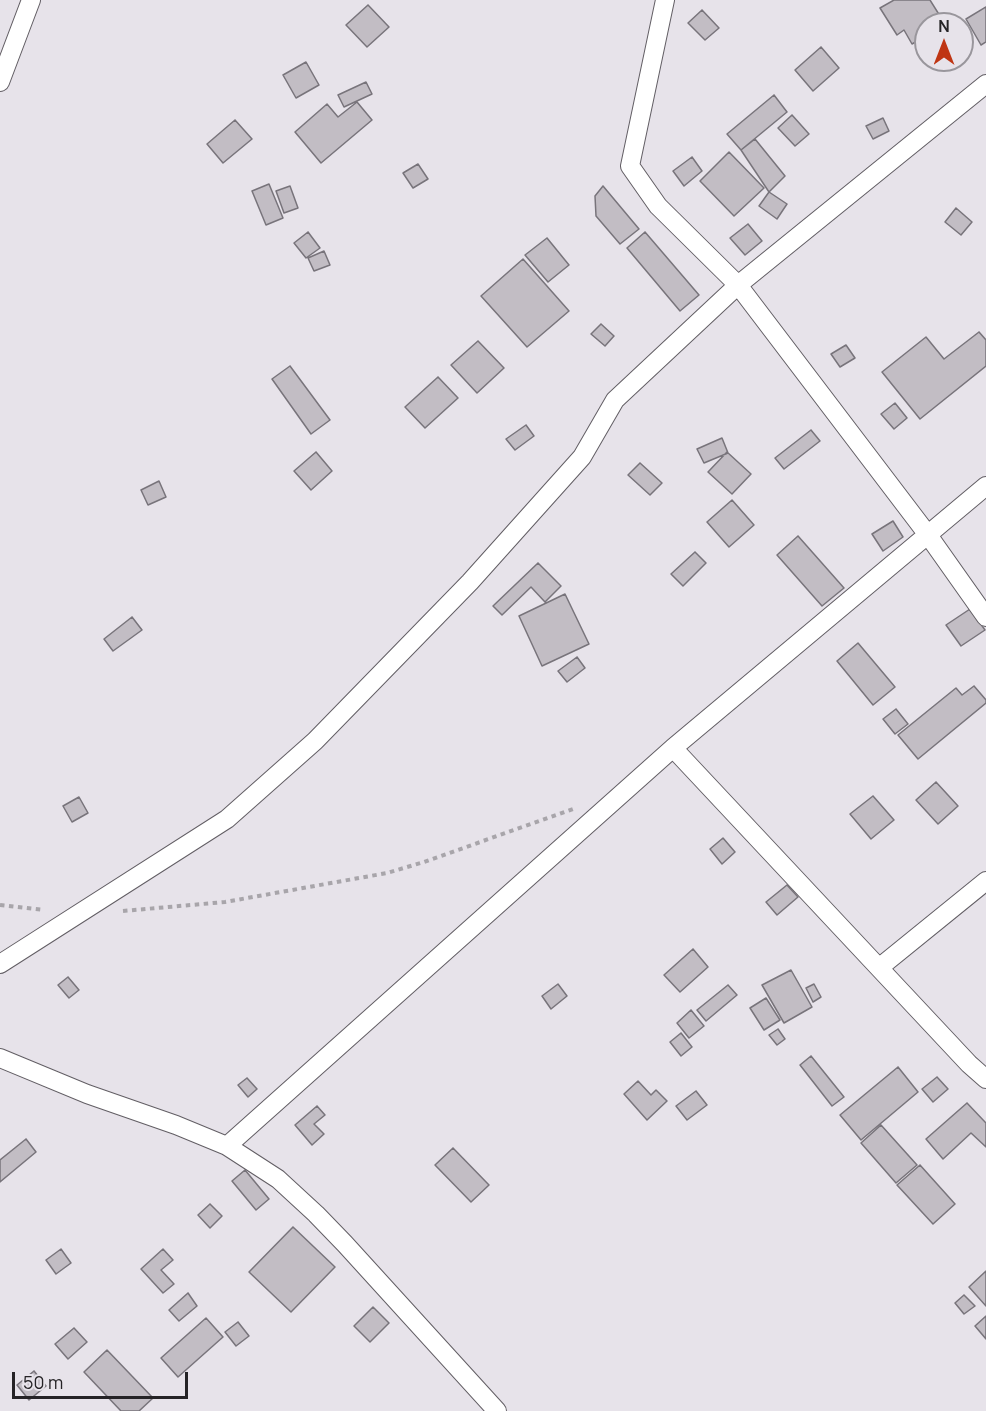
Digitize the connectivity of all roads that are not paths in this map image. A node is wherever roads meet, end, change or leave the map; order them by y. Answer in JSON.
{"nodes":[{"id":1,"x":31,"y":0,"type":"edge"},
{"id":2,"x":665,"y":0,"type":"edge"},
{"id":3,"x":0,"y":82,"type":"edge"},
{"id":4,"x":986,"y":84,"type":"edge"},
{"id":5,"x":738,"y":285,"type":"junction"},
{"id":6,"x":986,"y":486,"type":"edge"},
{"id":7,"x":928,"y":535,"type":"junction"},
{"id":8,"x":986,"y":617,"type":"edge"},
{"id":9,"x":673,"y":748,"type":"junction"},
{"id":10,"x":986,"y":881,"type":"edge"},
{"id":11,"x":0,"y":964,"type":"edge"},
{"id":12,"x":880,"y":967,"type":"junction"},
{"id":13,"x":0,"y":1058,"type":"edge"},
{"id":14,"x":986,"y":1078,"type":"edge"},
{"id":15,"x":227,"y":1146,"type":"junction"},
{"id":16,"x":497,"y":1411,"type":"edge"}],
"edges":[{"from":1,"to":3,"type":"street"},
{"from":2,"to":5,"type":"street"},
{"from":4,"to":5,"type":"street"},
{"from":5,"to":7,"type":"street"},
{"from":5,"to":11,"type":"street"},
{"from":6,"to":7,"type":"street"},
{"from":7,"to":8,"type":"street"},
{"from":7,"to":9,"type":"street"},
{"from":9,"to":12,"type":"street"},
{"from":9,"to":15,"type":"street"},
{"from":10,"to":12,"type":"street"},
{"from":12,"to":14,"type":"street"},
{"from":13,"to":15,"type":"street"},
{"from":15,"to":16,"type":"street"}]}
